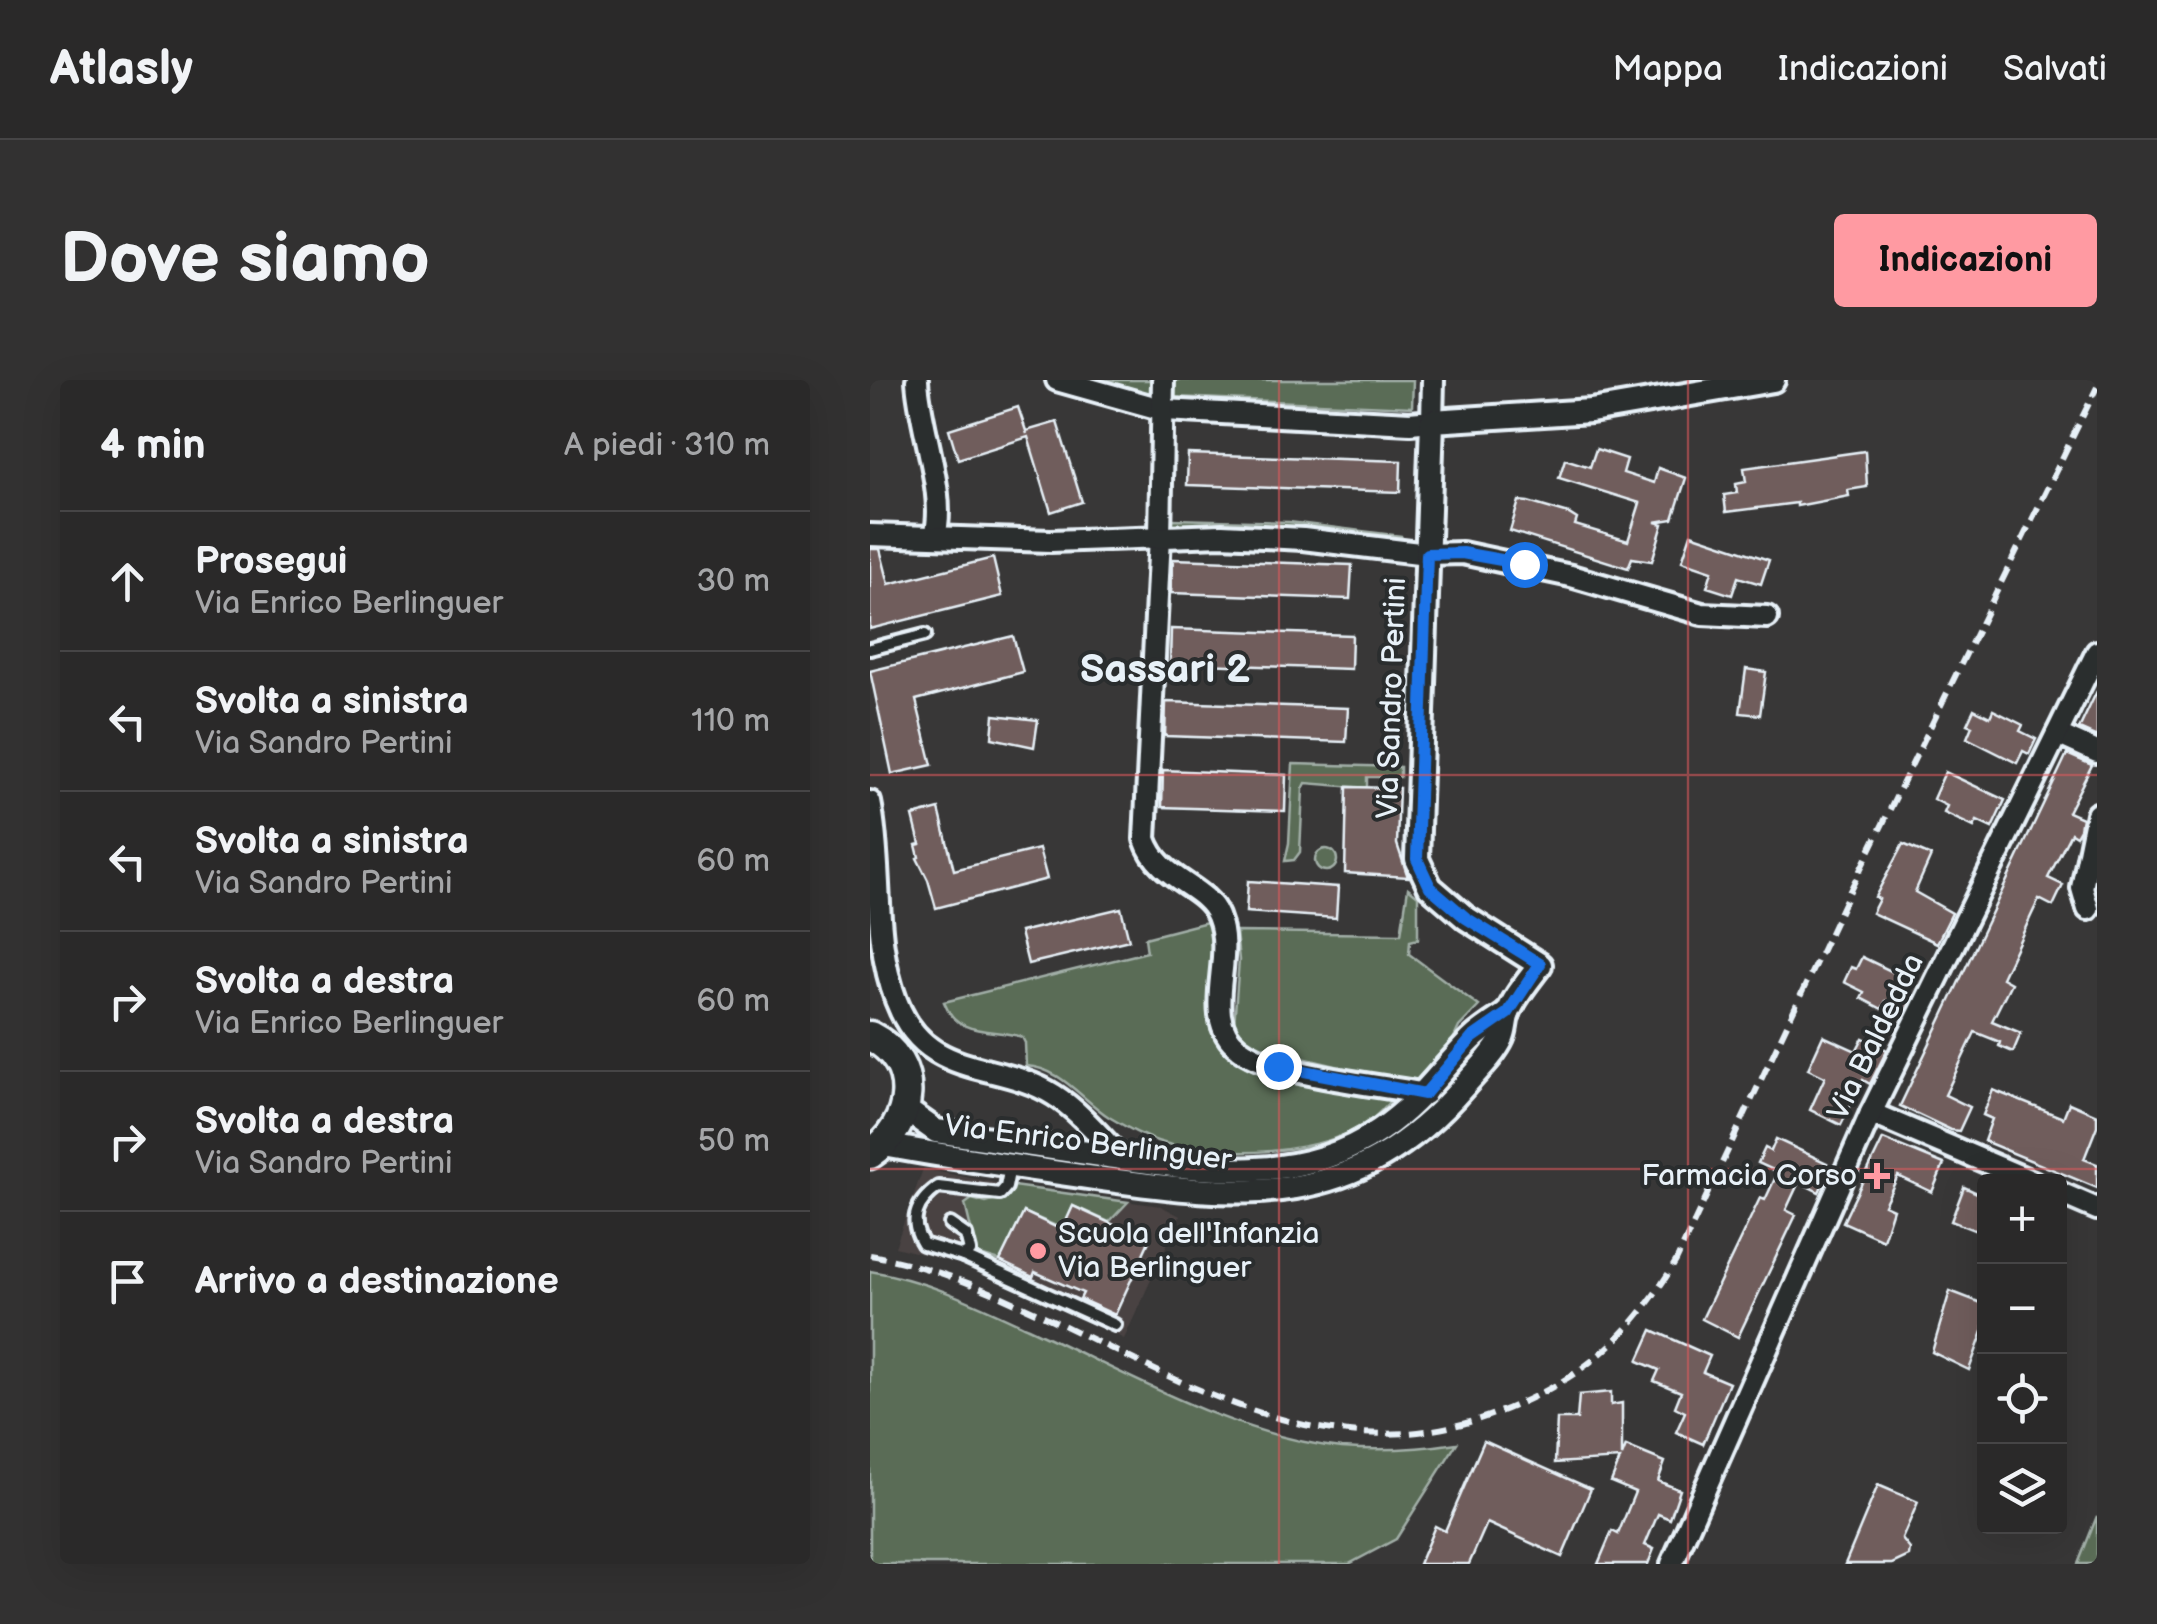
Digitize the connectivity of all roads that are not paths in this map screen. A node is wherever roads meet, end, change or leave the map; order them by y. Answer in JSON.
{"nodes":[{"id":1,"x":1056,"y":380,"type":"edge"},
{"id":2,"x":1162,"y":380,"type":"edge"},
{"id":3,"x":1433,"y":380,"type":"edge"},
{"id":4,"x":1772,"y":380,"type":"edge"},
{"id":5,"x":918,"y":381,"type":"edge"},
{"id":6,"x":1164,"y":410,"type":"junction"},
{"id":7,"x":1432,"y":421,"type":"junction"},
{"id":8,"x":935,"y":535,"type":"junction"},
{"id":9,"x":870,"y":536,"type":"edge"},
{"id":10,"x":1160,"y":536,"type":"junction"},
{"id":11,"x":1427,"y":554,"type":"junction"},
{"id":12,"x":1767,"y":616,"type":"dead end"},
{"id":13,"x":924,"y":636,"type":"dead end"},
{"id":14,"x":870,"y":649,"type":"edge"},
{"id":15,"x":2097,"y":652,"type":"edge"},
{"id":16,"x":2056,"y":734,"type":"junction"},
{"id":17,"x":2097,"y":752,"type":"edge"},
{"id":18,"x":870,"y":802,"type":"edge"},
{"id":19,"x":2097,"y":814,"type":"edge"},
{"id":20,"x":2088,"y":910,"type":"dead end"},
{"id":21,"x":1540,"y":964,"type":"joint"},
{"id":22,"x":1508,"y":1013,"type":"junction"},
{"id":23,"x":870,"y":1036,"type":"edge"},
{"id":24,"x":1425,"y":1094,"type":"junction"},
{"id":25,"x":905,"y":1109,"type":"junction"},
{"id":26,"x":1871,"y":1112,"type":"junction"},
{"id":27,"x":877,"y":1149,"type":"edge"},
{"id":28,"x":1120,"y":1158,"type":"junction"},
{"id":29,"x":1005,"y":1166,"type":"junction"},
{"id":30,"x":2014,"y":1174,"type":"edge"},
{"id":31,"x":2067,"y":1196,"type":"edge"},
{"id":32,"x":2097,"y":1209,"type":"edge"},
{"id":33,"x":950,"y":1224,"type":"dead end"},
{"id":34,"x":963,"y":1256,"type":"junction"},
{"id":35,"x":1115,"y":1326,"type":"dead end"},
{"id":36,"x":1672,"y":1564,"type":"edge"}],
"edges":[{"from":1,"to":6,"type":"street"},
{"from":2,"to":6,"type":"street"},
{"from":3,"to":7,"type":"street","name":"Via Sandro Pertini"},
{"from":4,"to":7,"type":"street"},
{"from":5,"to":8,"type":"street"},
{"from":6,"to":7,"type":"street"},
{"from":6,"to":10,"type":"street"},
{"from":7,"to":11,"type":"street","name":"Via Sandro Pertini"},
{"from":8,"to":9,"type":"street","name":"Via Sandro Pertini"},
{"from":8,"to":10,"type":"street","name":"Via Sandro Pertini"},
{"from":10,"to":11,"type":"street","name":"Via Sandro Pertini"},
{"from":10,"to":24,"type":"street"},
{"from":11,"to":12,"type":"street"},
{"from":11,"to":21,"type":"street","name":"Via Sandro Pertini"},
{"from":13,"to":14,"type":"lane"},
{"from":15,"to":16,"type":"street","name":"Via Baldedda"},
{"from":16,"to":17,"type":"street"},
{"from":16,"to":26,"type":"street","name":"Via Baldedda"},
{"from":18,"to":28,"type":"street"},
{"from":19,"to":20,"type":"street"},
{"from":21,"to":22,"type":"street","name":"Via Enrico Berlinguer"},
{"from":22,"to":24,"type":"street","name":"Via Enrico Berlinguer"},
{"from":22,"to":29,"type":"street","name":"Via Enrico Berlinguer"},
{"from":23,"to":25,"type":"main road"},
{"from":24,"to":28,"type":"street","name":"Via Enrico Berlinguer"},
{"from":25,"to":27,"type":"main road"},
{"from":25,"to":28,"type":"street","name":"Via Enrico Berlinguer"},
{"from":26,"to":30,"type":"street"},
{"from":26,"to":36,"type":"street","name":"Via Baldedda"},
{"from":27,"to":29,"type":"street","name":"Via Enrico Berlinguer"},
{"from":29,"to":34,"type":"lane"},
{"from":31,"to":32,"type":"street"},
{"from":33,"to":34,"type":"lane"},
{"from":34,"to":35,"type":"lane"}]}
